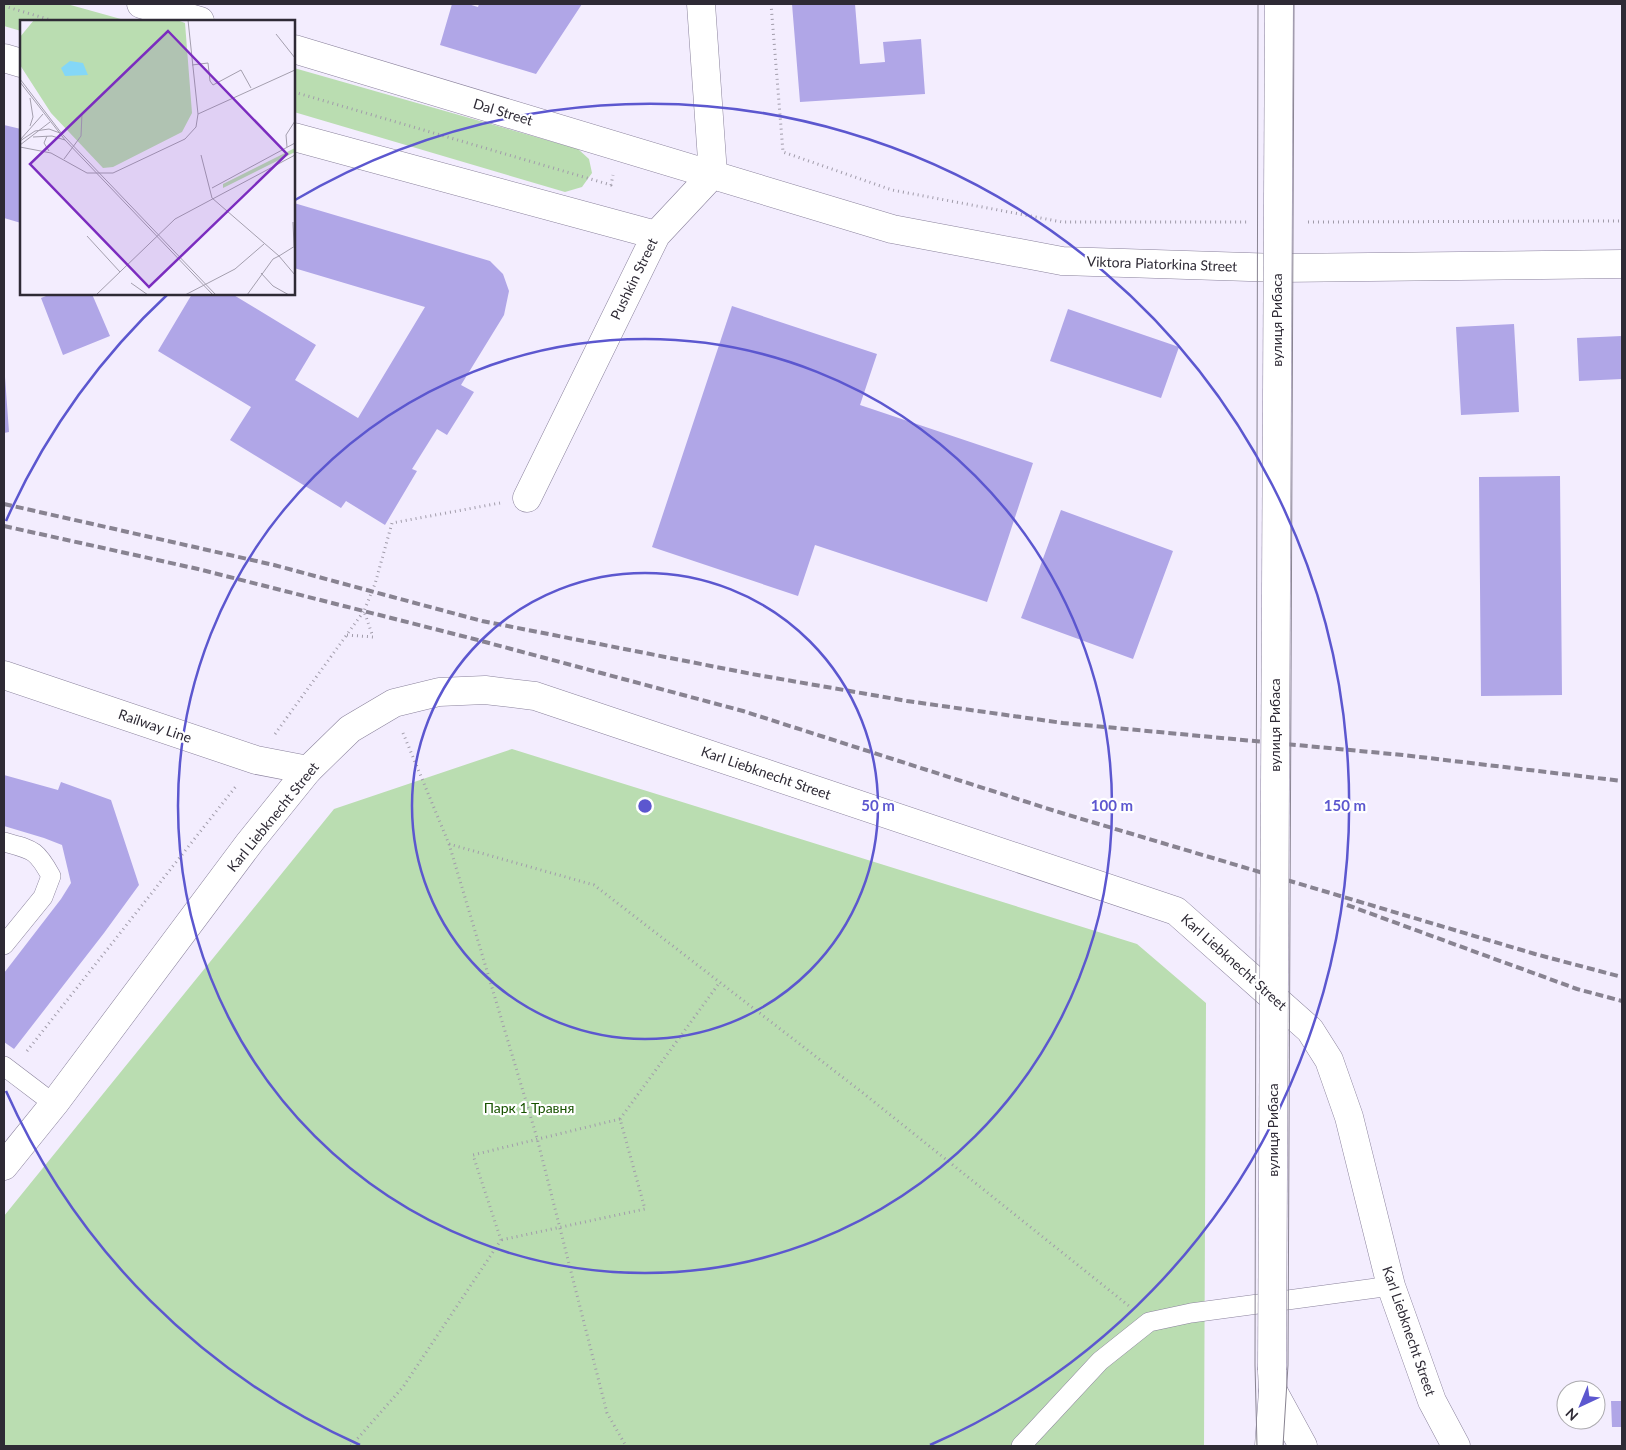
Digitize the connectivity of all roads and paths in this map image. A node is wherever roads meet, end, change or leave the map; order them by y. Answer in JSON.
{"nodes":[{"id":1,"x":141,"y":4,"type":"edge"},
{"id":2,"x":701,"y":4,"type":"edge"},
{"id":3,"x":771,"y":4,"type":"edge"},
{"id":4,"x":1279,"y":4,"type":"edge"},
{"id":5,"x":4,"y":6,"type":"edge"},
{"id":6,"x":51,"y":20,"type":"edge"},
{"id":7,"x":197,"y":20,"type":"edge"},
{"id":8,"x":295,"y":49,"type":"edge"},
{"id":9,"x":4,"y":58,"type":"edge"},
{"id":10,"x":20,"y":62,"type":"edge"},
{"id":11,"x":295,"y":92,"type":"edge"},
{"id":12,"x":295,"y":137,"type":"edge"},
{"id":13,"x":620,"y":146,"type":"junction"},
{"id":14,"x":713,"y":174,"type":"junction"},
{"id":15,"x":1622,"y":221,"type":"edge"},
{"id":16,"x":1258,"y":222,"type":"dead end"},
{"id":17,"x":1308,"y":222,"type":"dead end"},
{"id":18,"x":656,"y":235,"type":"junction"},
{"id":19,"x":1622,"y":264,"type":"edge"},
{"id":20,"x":527,"y":498,"type":"joint"},
{"id":21,"x":364,"y":611,"type":"junction"},
{"id":22,"x":346,"y":635,"type":"junction"},
{"id":23,"x":4,"y":675,"type":"edge"},
{"id":24,"x":401,"y":729,"type":"dead end"},
{"id":25,"x":256,"y":760,"type":"junction"},
{"id":26,"x":308,"y":770,"type":"junction"},
{"id":27,"x":4,"y":842,"type":"edge"},
{"id":28,"x":449,"y":844,"type":"junction"},
{"id":29,"x":4,"y":945,"type":"edge"},
{"id":30,"x":720,"y":982,"type":"junction"},
{"id":31,"x":7,"y":1069,"type":"edge"},
{"id":32,"x":54,"y":1104,"type":"junction"},
{"id":33,"x":620,"y":1119,"type":"junction"},
{"id":34,"x":537,"y":1138,"type":"junction"},
{"id":35,"x":4,"y":1166,"type":"edge"},
{"id":36,"x":560,"y":1228,"type":"junction"},
{"id":37,"x":501,"y":1240,"type":"junction"},
{"id":38,"x":1391,"y":1286,"type":"junction"},
{"id":39,"x":1149,"y":1322,"type":"junction"},
{"id":40,"x":1273,"y":1381,"type":"junction"},
{"id":41,"x":1432,"y":1401,"type":"junction"},
{"id":42,"x":351,"y":1446,"type":"edge"},
{"id":43,"x":626,"y":1446,"type":"edge"},
{"id":44,"x":1021,"y":1446,"type":"edge"},
{"id":45,"x":1269,"y":1446,"type":"edge"},
{"id":46,"x":1303,"y":1446,"type":"edge"},
{"id":47,"x":1436,"y":1446,"type":"edge"},
{"id":48,"x":1456,"y":1446,"type":"edge"}],
"edges":[{"from":1,"to":7,"type":"street"},
{"from":2,"to":14,"type":"street"},
{"from":3,"to":16,"type":"path"},
{"from":4,"to":40,"type":"street","name":"вулиця Рибаса","bridge":true},
{"from":5,"to":6,"type":"path"},
{"from":8,"to":13,"type":"street","name":"Dal Street"},
{"from":9,"to":10,"type":"street"},
{"from":11,"to":13,"type":"path"},
{"from":12,"to":18,"type":"street"},
{"from":13,"to":14,"type":"street","name":"Dal Street"},
{"from":14,"to":18,"type":"street","name":"Pushkin Street"},
{"from":14,"to":19,"type":"street","name":"Viktora Piatorkina Street"},
{"from":15,"to":17,"type":"path"},
{"from":18,"to":20,"type":"street","name":"Pushkin Street"},
{"from":20,"to":21,"type":"path"},
{"from":21,"to":22,"type":"path"},
{"from":21,"to":22,"type":"path"},
{"from":22,"to":25,"type":"path"},
{"from":23,"to":25,"type":"street","name":"Railway Line"},
{"from":24,"to":28,"type":"path"},
{"from":25,"to":26,"type":"street","name":"Railway Line"},
{"from":25,"to":31,"type":"path"},
{"from":26,"to":32,"type":"street","name":"Karl Liebknecht Street"},
{"from":26,"to":38,"type":"street","name":"Karl Liebknecht Street"},
{"from":27,"to":29,"type":"lane"},
{"from":28,"to":30,"type":"path"},
{"from":28,"to":34,"type":"path"},
{"from":30,"to":33,"type":"path"},
{"from":30,"to":39,"type":"path"},
{"from":31,"to":32,"type":"lane"},
{"from":32,"to":35,"type":"street","name":"Karl Liebknecht Street"},
{"from":33,"to":34,"type":"path"},
{"from":33,"to":36,"type":"path"},
{"from":34,"to":36,"type":"path"},
{"from":34,"to":37,"type":"path"},
{"from":36,"to":37,"type":"path"},
{"from":36,"to":43,"type":"path"},
{"from":37,"to":42,"type":"path"},
{"from":38,"to":39,"type":"lane"},
{"from":38,"to":41,"type":"street","name":"Karl Liebknecht Street"},
{"from":39,"to":44,"type":"lane"},
{"from":40,"to":45,"type":"street","name":"вулиця Рибаса"},
{"from":40,"to":46,"type":"street"},
{"from":41,"to":47,"type":"street"},
{"from":41,"to":48,"type":"street","name":"Karl Liebknecht Street"}]}
